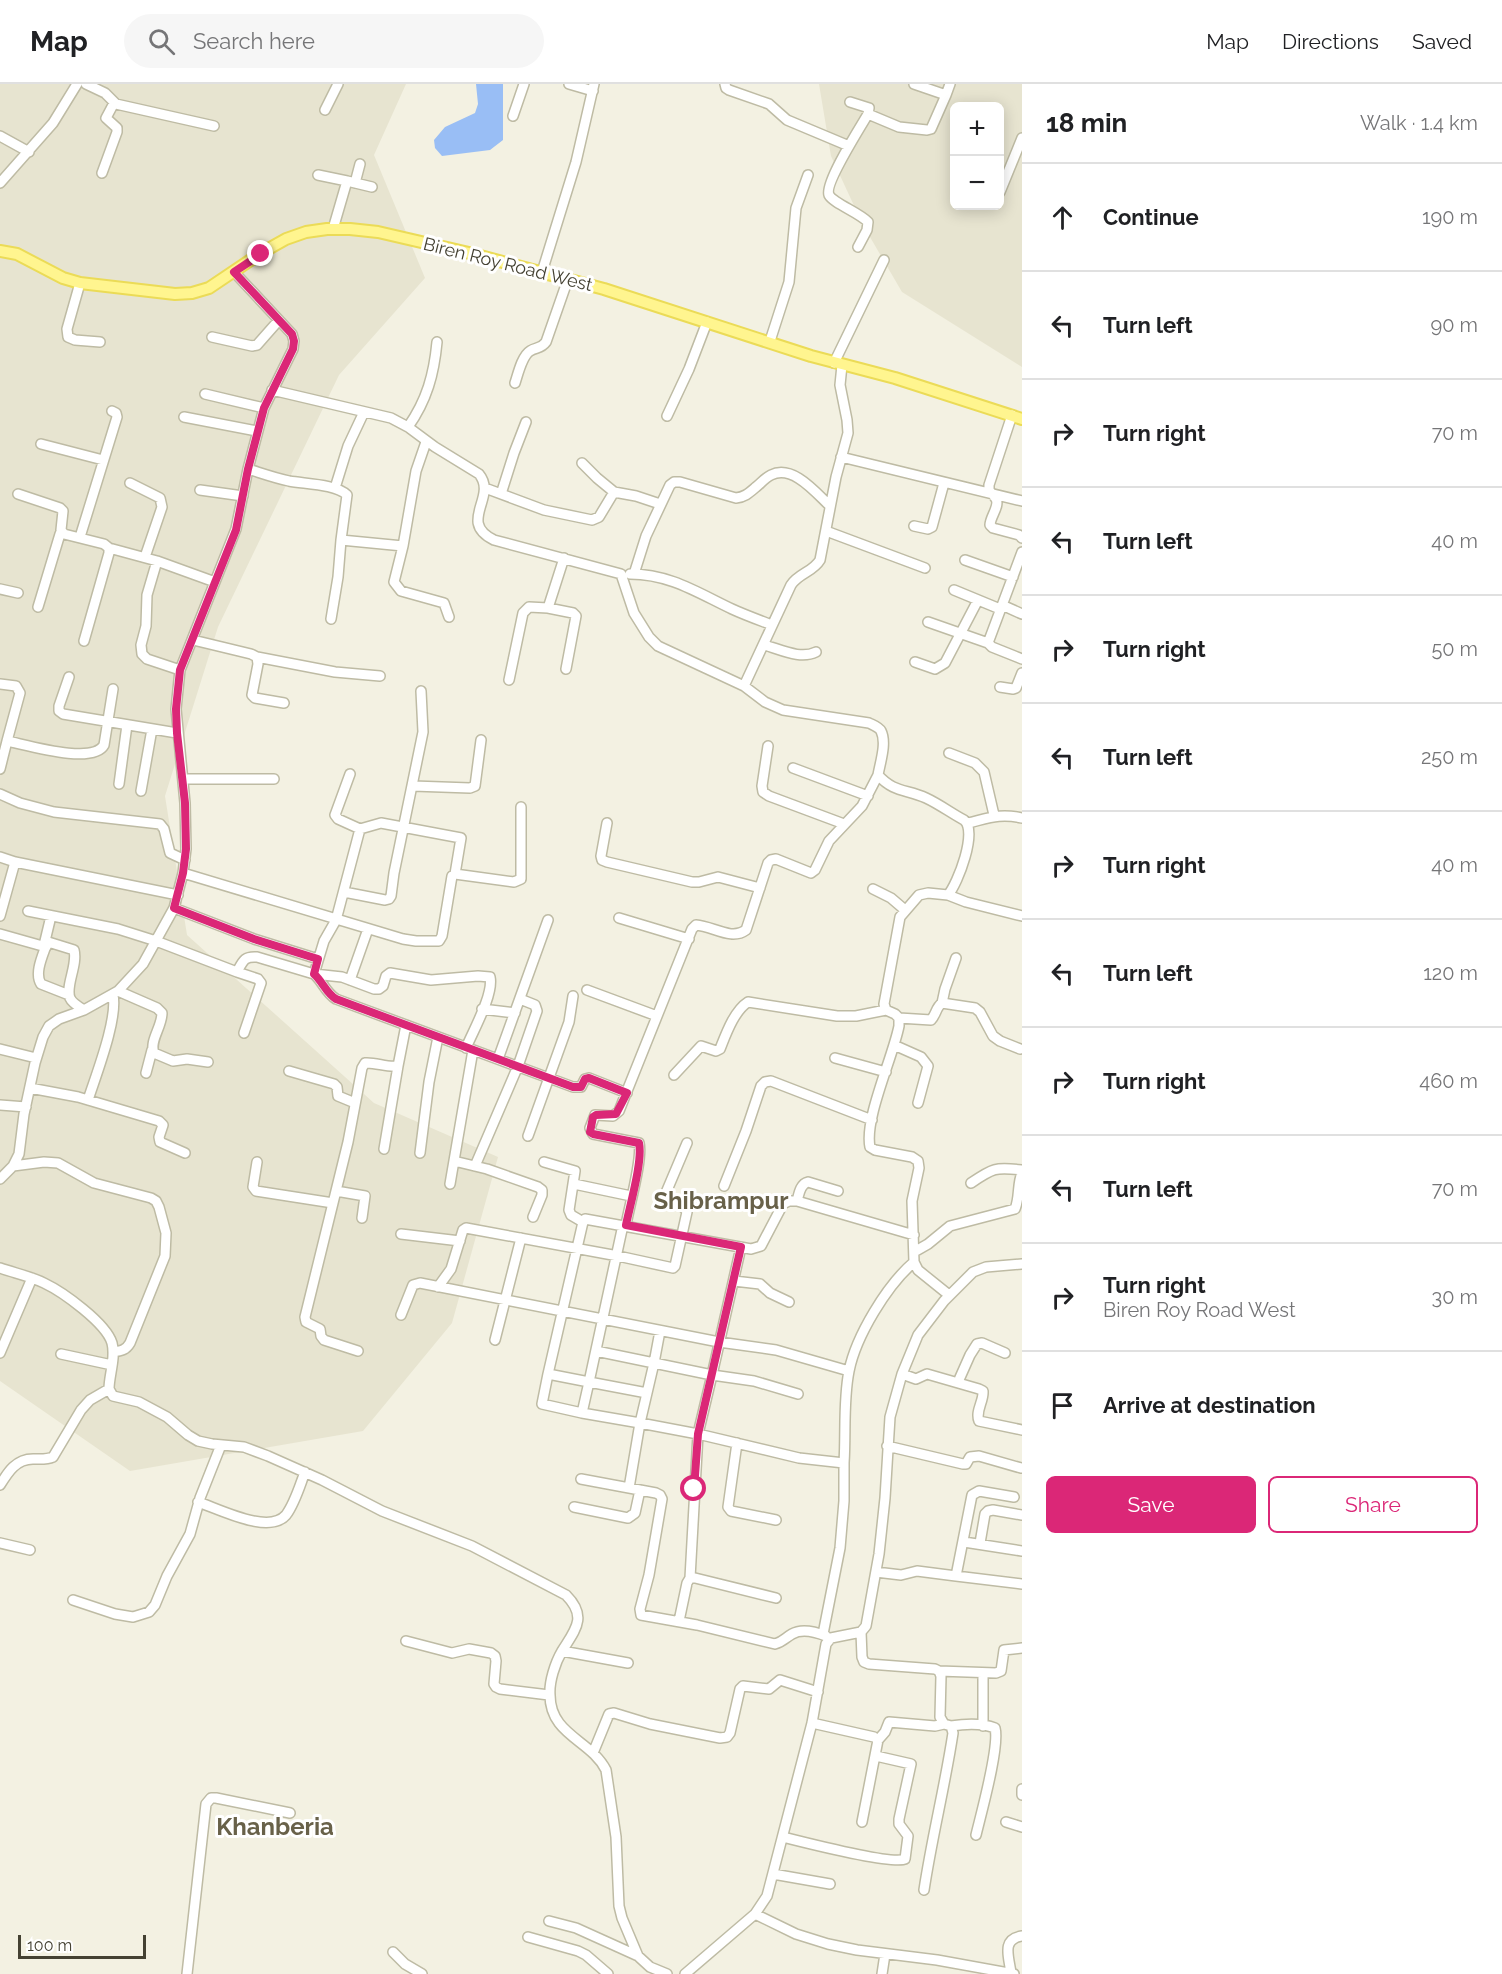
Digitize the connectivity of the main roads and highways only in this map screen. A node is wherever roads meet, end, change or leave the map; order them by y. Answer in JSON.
{"nodes":[{"id":1,"x":0,"y":251,"type":"edge"},
{"id":2,"x":1017,"y":417,"type":"edge"}],
"edges":[{"from":1,"to":2,"type":"main road","name":"Biren Roy Road West"}]}
